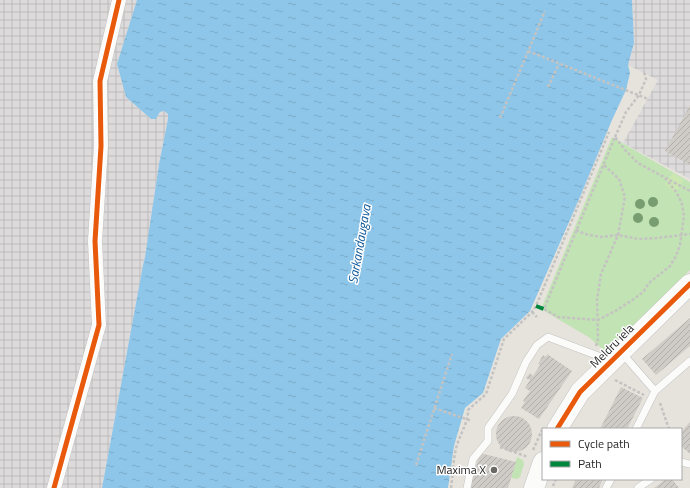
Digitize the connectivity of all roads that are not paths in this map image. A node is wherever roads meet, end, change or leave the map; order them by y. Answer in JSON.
{"nodes":[{"id":1,"x":119,"y":0,"type":"edge"},
{"id":2,"x":690,"y":284,"type":"edge"},
{"id":3,"x":690,"y":361,"type":"edge"},
{"id":4,"x":615,"y":364,"type":"junction"},
{"id":5,"x":656,"y":391,"type":"junction"},
{"id":6,"x":558,"y":428,"type":"edge"},
{"id":7,"x":636,"y":428,"type":"edge"},
{"id":8,"x":537,"y":460,"type":"edge"},
{"id":9,"x":650,"y":480,"type":"edge"},
{"id":10,"x":54,"y":488,"type":"edge"},
{"id":11,"x":467,"y":488,"type":"edge"},
{"id":12,"x":534,"y":488,"type":"edge"},
{"id":13,"x":638,"y":488,"type":"edge"}],
"edges":[{"from":1,"to":10,"type":"street"},
{"from":2,"to":4,"type":"street","name":"Meldru iela"},
{"from":3,"to":5,"type":"lane"},
{"from":4,"to":5,"type":"lane"},
{"from":4,"to":6,"type":"street","name":"Meldru iela"},
{"from":4,"to":11,"type":"lane"},
{"from":5,"to":7,"type":"lane"},
{"from":8,"to":12,"type":"street"},
{"from":9,"to":13,"type":"lane"}]}
